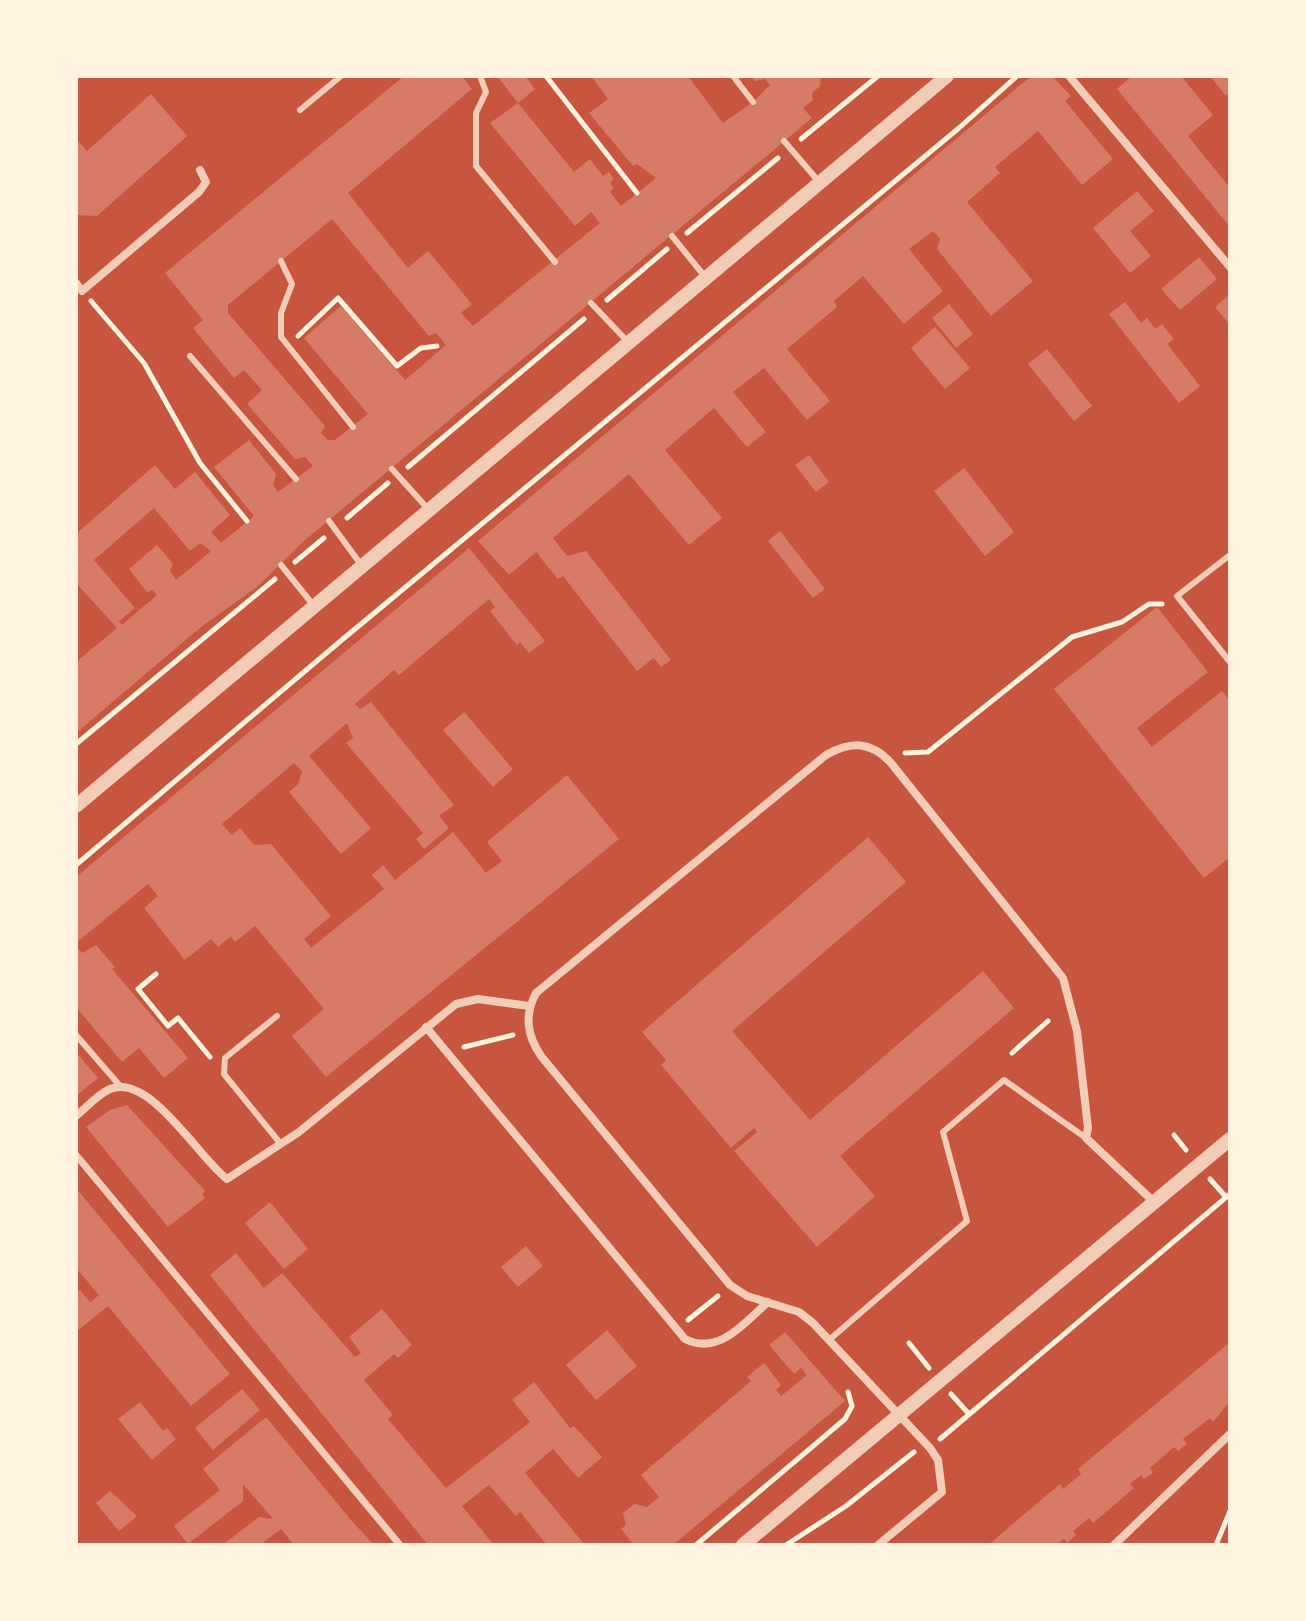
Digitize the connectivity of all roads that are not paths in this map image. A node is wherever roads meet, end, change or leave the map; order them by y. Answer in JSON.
{"nodes":[{"id":1,"x":341,"y":76,"type":"edge"},
{"id":2,"x":480,"y":76,"type":"edge"},
{"id":3,"x":733,"y":76,"type":"edge"},
{"id":4,"x":947,"y":76,"type":"edge"},
{"id":5,"x":1069,"y":76,"type":"edge"},
{"id":6,"x":753,"y":102,"type":"dead end"},
{"id":7,"x":300,"y":110,"type":"dead end"},
{"id":8,"x":784,"y":141,"type":"dead end"},
{"id":9,"x":200,"y":170,"type":"dead end"},
{"id":10,"x":820,"y":183,"type":"junction"},
{"id":11,"x":674,"y":238,"type":"road end"},
{"id":12,"x":281,"y":261,"type":"dead end"},
{"id":13,"x":555,"y":262,"type":"dead end"},
{"id":14,"x":1230,"y":267,"type":"edge"},
{"id":15,"x":706,"y":278,"type":"junction"},
{"id":16,"x":79,"y":287,"type":"edge"},
{"id":17,"x":593,"y":306,"type":"road end"},
{"id":18,"x":629,"y":343,"type":"junction"},
{"id":19,"x":190,"y":356,"type":"dead end"},
{"id":20,"x":353,"y":427,"type":"dead end"},
{"id":21,"x":392,"y":469,"type":"dead end"},
{"id":22,"x":296,"y":479,"type":"dead end"},
{"id":23,"x":429,"y":510,"type":"junction"},
{"id":24,"x":329,"y":521,"type":"dead end"},
{"id":25,"x":1230,"y":555,"type":"edge"},
{"id":26,"x":362,"y":566,"type":"junction"},
{"id":27,"x":284,"y":568,"type":"road end"},
{"id":28,"x":314,"y":606,"type":"junction"},
{"id":29,"x":1230,"y":662,"type":"edge"},
{"id":30,"x":76,"y":806,"type":"edge"},
{"id":31,"x":529,"y":1006,"type":"junction"},
{"id":32,"x":277,"y":1016,"type":"dead end"},
{"id":33,"x":426,"y":1027,"type":"junction"},
{"id":34,"x":76,"y":1035,"type":"edge"},
{"id":35,"x":121,"y":1087,"type":"junction"},
{"id":36,"x":76,"y":1116,"type":"edge"},
{"id":37,"x":1086,"y":1138,"type":"junction"},
{"id":38,"x":1230,"y":1139,"type":"edge"},
{"id":39,"x":280,"y":1143,"type":"junction"},
{"id":40,"x":76,"y":1155,"type":"edge"},
{"id":41,"x":1154,"y":1202,"type":"junction"},
{"id":42,"x":768,"y":1302,"type":"junction"},
{"id":43,"x":829,"y":1340,"type":"junction"},
{"id":44,"x":901,"y":1414,"type":"junction"},
{"id":45,"x":1230,"y":1434,"type":"edge"},
{"id":46,"x":400,"y":1545,"type":"edge"},
{"id":47,"x":743,"y":1545,"type":"edge"},
{"id":48,"x":878,"y":1545,"type":"edge"},
{"id":49,"x":1114,"y":1545,"type":"edge"}],
"edges":[{"from":1,"to":7,"type":"lane"},
{"from":2,"to":13,"type":"lane"},
{"from":3,"to":6,"type":"lane"},
{"from":4,"to":10,"type":"street"},
{"from":5,"to":14,"type":"street"},
{"from":8,"to":10,"type":"lane"},
{"from":9,"to":16,"type":"street"},
{"from":10,"to":15,"type":"street"},
{"from":11,"to":15,"type":"lane"},
{"from":12,"to":20,"type":"lane"},
{"from":15,"to":18,"type":"street"},
{"from":17,"to":18,"type":"lane"},
{"from":18,"to":23,"type":"street"},
{"from":19,"to":22,"type":"lane"},
{"from":21,"to":23,"type":"lane"},
{"from":23,"to":26,"type":"street"},
{"from":24,"to":26,"type":"lane"},
{"from":25,"to":29,"type":"lane"},
{"from":26,"to":28,"type":"street"},
{"from":27,"to":28,"type":"lane"},
{"from":28,"to":30,"type":"street"},
{"from":31,"to":33,"type":"street"},
{"from":31,"to":37,"type":"street"},
{"from":31,"to":42,"type":"street"},
{"from":32,"to":39,"type":"lane"},
{"from":33,"to":39,"type":"street"},
{"from":33,"to":42,"type":"street"},
{"from":34,"to":35,"type":"lane"},
{"from":35,"to":36,"type":"street"},
{"from":35,"to":39,"type":"street"},
{"from":37,"to":41,"type":"street"},
{"from":37,"to":43,"type":"lane"},
{"from":38,"to":41,"type":"street"},
{"from":40,"to":46,"type":"street"},
{"from":41,"to":44,"type":"street"},
{"from":42,"to":43,"type":"street"},
{"from":43,"to":44,"type":"street"},
{"from":44,"to":47,"type":"street"},
{"from":44,"to":48,"type":"street"},
{"from":45,"to":49,"type":"street"}]}
